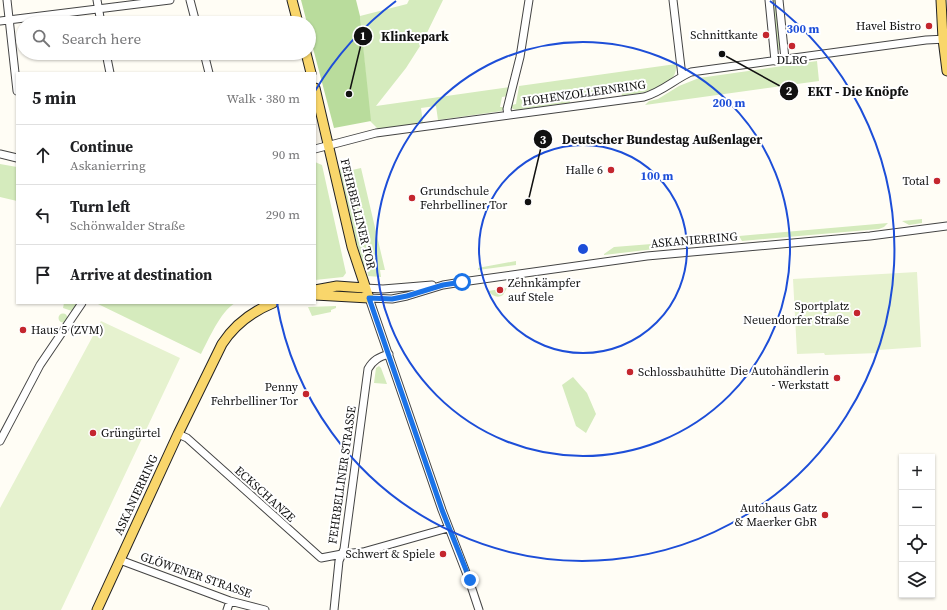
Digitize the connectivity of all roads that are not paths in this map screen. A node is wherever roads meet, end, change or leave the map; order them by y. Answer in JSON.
{"nodes":[{"id":1,"x":7,"y":0,"type":"edge"},
{"id":2,"x":97,"y":0,"type":"edge"},
{"id":3,"x":170,"y":0,"type":"edge"},
{"id":4,"x":190,"y":0,"type":"edge"},
{"id":5,"x":292,"y":0,"type":"edge"},
{"id":6,"x":529,"y":0,"type":"edge"},
{"id":7,"x":673,"y":0,"type":"edge"},
{"id":8,"x":769,"y":0,"type":"edge"},
{"id":9,"x":779,"y":0,"type":"edge"},
{"id":10,"x":941,"y":0,"type":"edge"},
{"id":11,"x":98,"y":9,"type":"junction"},
{"id":12,"x":41,"y":16,"type":"edge"},
{"id":13,"x":100,"y":16,"type":"edge"},
{"id":14,"x":194,"y":16,"type":"edge"},
{"id":15,"x":296,"y":16,"type":"edge"},
{"id":16,"x":16,"y":19,"type":"edge"},
{"id":17,"x":9,"y":20,"type":"junction"},
{"id":18,"x":0,"y":21,"type":"edge"},
{"id":19,"x":945,"y":39,"type":"edge"},
{"id":20,"x":785,"y":59,"type":"junction"},
{"id":21,"x":107,"y":60,"type":"edge"},
{"id":22,"x":206,"y":60,"type":"edge"},
{"id":23,"x":308,"y":60,"type":"edge"},
{"id":24,"x":775,"y":61,"type":"junction"},
{"id":25,"x":947,"y":71,"type":"edge"},
{"id":26,"x":110,"y":72,"type":"edge"},
{"id":27,"x":209,"y":72,"type":"edge"},
{"id":28,"x":311,"y":72,"type":"edge"},
{"id":29,"x":682,"y":76,"type":"junction"},
{"id":30,"x":16,"y":82,"type":"edge"},
{"id":31,"x":316,"y":92,"type":"edge"},
{"id":32,"x":508,"y":115,"type":"junction"},
{"id":33,"x":329,"y":146,"type":"junction"},
{"id":34,"x":316,"y":149,"type":"edge"},
{"id":35,"x":0,"y":154,"type":"edge"},
{"id":36,"x":16,"y":158,"type":"edge"},
{"id":37,"x":947,"y":226,"type":"edge"},
{"id":38,"x":443,"y":285,"type":"junction"},
{"id":39,"x":365,"y":288,"type":"junction"},
{"id":40,"x":316,"y":290,"type":"edge"},
{"id":41,"x":316,"y":295,"type":"edge"},
{"id":42,"x":369,"y":298,"type":"junction"},
{"id":43,"x":81,"y":304,"type":"edge"},
{"id":44,"x":271,"y":304,"type":"edge"},
{"id":45,"x":389,"y":354,"type":"junction"},
{"id":46,"x":178,"y":434,"type":"junction"},
{"id":47,"x":0,"y":441,"type":"edge"},
{"id":48,"x":448,"y":528,"type":"junction"},
{"id":49,"x":342,"y":554,"type":"junction"},
{"id":50,"x":120,"y":560,"type":"junction"},
{"id":51,"x":230,"y":601,"type":"junction"},
{"id":52,"x":96,"y":610,"type":"edge"},
{"id":53,"x":227,"y":610,"type":"edge"},
{"id":54,"x":265,"y":610,"type":"edge"},
{"id":55,"x":334,"y":610,"type":"edge"},
{"id":56,"x":479,"y":610,"type":"edge"}],
"edges":[{"from":1,"to":17,"type":"street"},
{"from":2,"to":11,"type":"street"},
{"from":3,"to":11,"type":"street"},
{"from":4,"to":14,"type":"street"},
{"from":5,"to":15,"type":"main road"},
{"from":6,"to":32,"type":"street"},
{"from":7,"to":29,"type":"street"},
{"from":8,"to":24,"type":"street"},
{"from":9,"to":20,"type":"street"},
{"from":10,"to":19,"type":"main road"},
{"from":11,"to":12,"type":"street"},
{"from":11,"to":13,"type":"street"},
{"from":16,"to":17,"type":"street"},
{"from":17,"to":18,"type":"street"},
{"from":17,"to":30,"type":"street"},
{"from":19,"to":20,"type":"street","name":"HOHENZOLLERNRING"},
{"from":19,"to":25,"type":"main road"},
{"from":20,"to":24,"type":"street","name":"HOHENZOLLERNRING"},
{"from":21,"to":26,"type":"street"},
{"from":22,"to":27,"type":"street"},
{"from":23,"to":28,"type":"main road"},
{"from":24,"to":29,"type":"street","name":"HOHENZOLLERNRING"},
{"from":29,"to":32,"type":"street","name":"HOHENZOLLERNRING"},
{"from":31,"to":33,"type":"main road","name":"FEHRBELLINER TOR"},
{"from":32,"to":33,"type":"street","name":"HOHENZOLLERNRING"},
{"from":33,"to":34,"type":"street","name":"HOHENZOLLERNRING"},
{"from":33,"to":39,"type":"main road","name":"FEHRBELLINER TOR"},
{"from":35,"to":36,"type":"street"},
{"from":37,"to":38,"type":"street","name":"ASKANIERRING"},
{"from":38,"to":39,"type":"street","name":"ASKANIERRING"},
{"from":38,"to":42,"type":"street","name":"ASKANIERRING"},
{"from":39,"to":40,"type":"main road","name":"ASKANIERRING"},
{"from":39,"to":42,"type":"main road","name":"FEHRBELLINER TOR"},
{"from":41,"to":42,"type":"main road","name":"ASKANIERRING"},
{"from":42,"to":45,"type":"street"},
{"from":43,"to":47,"type":"street"},
{"from":44,"to":46,"type":"main road","name":"ASKANIERRING"},
{"from":45,"to":48,"type":"street"},
{"from":45,"to":49,"type":"street","name":"FEHRBELLINER STRASSE"},
{"from":46,"to":49,"type":"street","name":"ECKSCHANZE"},
{"from":46,"to":50,"type":"main road","name":"ASKANIERRING"},
{"from":48,"to":49,"type":"street"},
{"from":48,"to":56,"type":"street"},
{"from":49,"to":55,"type":"street","name":"FEHRBELLINER STRASSE"},
{"from":50,"to":51,"type":"street","name":"GLÖWENER STRASSE"},
{"from":50,"to":52,"type":"main road","name":"ASKANIERRING"},
{"from":51,"to":53,"type":"street"},
{"from":51,"to":54,"type":"street","name":"GLÖWENER STRASSE"}]}
